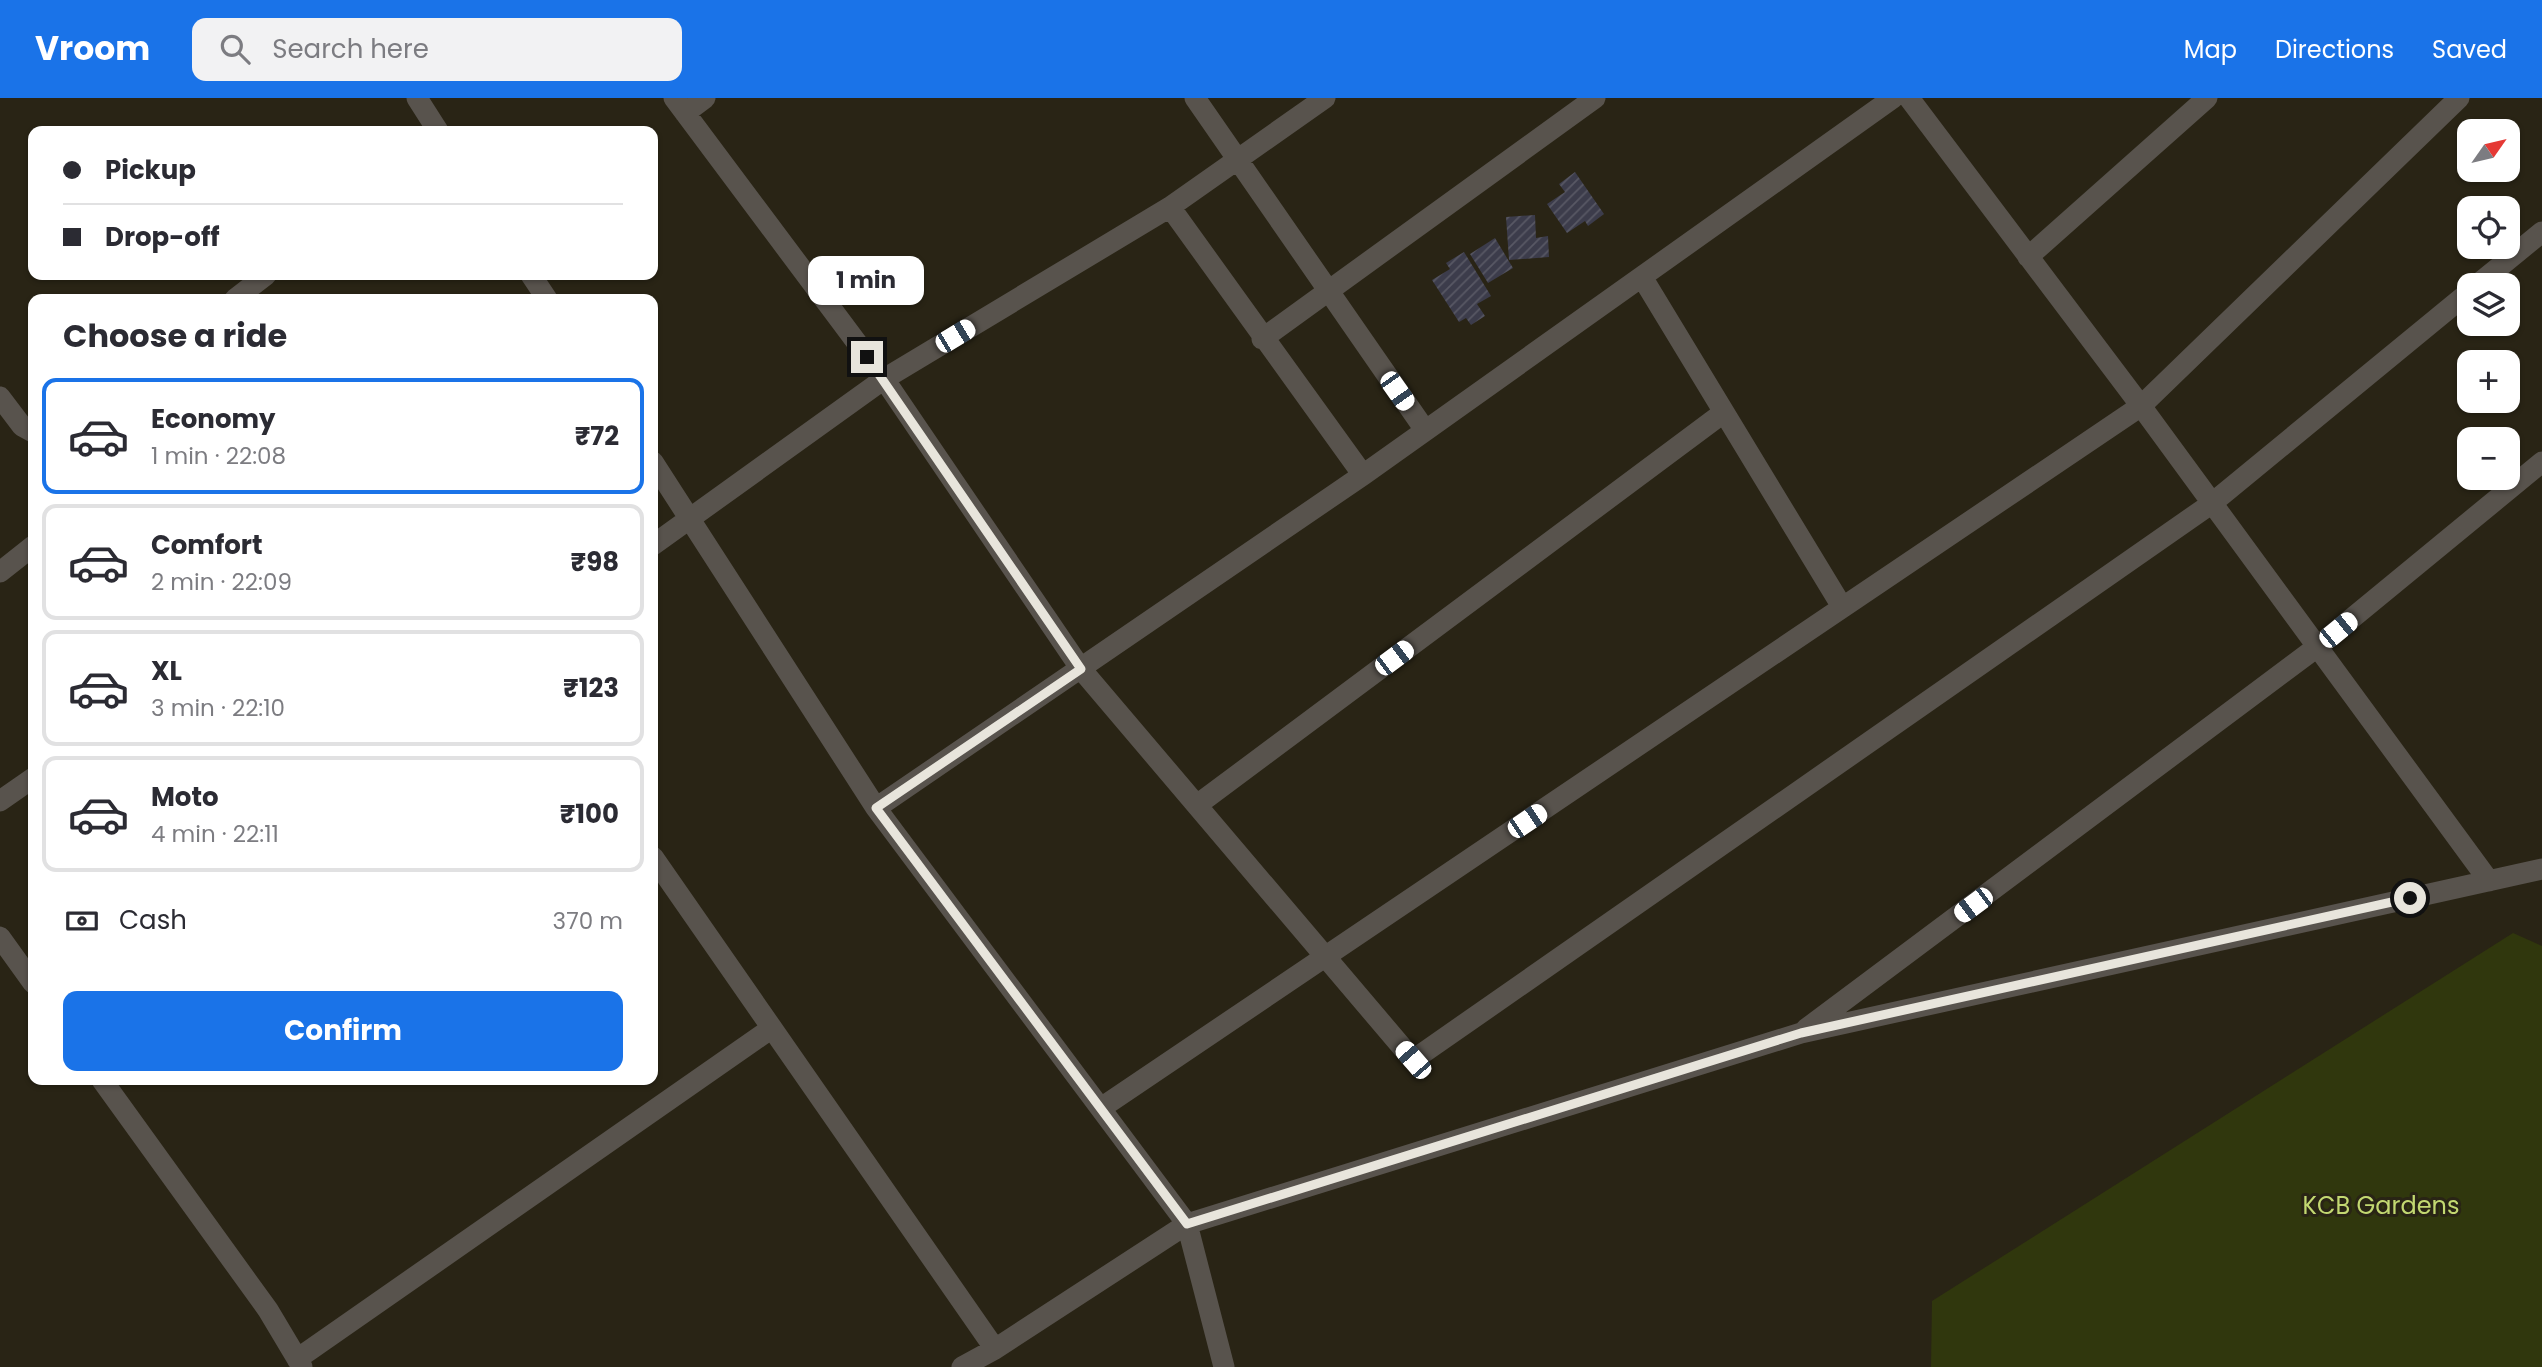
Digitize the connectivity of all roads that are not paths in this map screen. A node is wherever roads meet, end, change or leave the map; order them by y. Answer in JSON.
{"nodes":[{"id":1,"x":417,"y":98,"type":"edge"},
{"id":2,"x":705,"y":98,"type":"edge"},
{"id":3,"x":1195,"y":98,"type":"edge"},
{"id":4,"x":1325,"y":98,"type":"edge"},
{"id":5,"x":1595,"y":98,"type":"edge"},
{"id":6,"x":1893,"y":98,"type":"edge"},
{"id":7,"x":1909,"y":98,"type":"edge"},
{"id":8,"x":2207,"y":98,"type":"edge"},
{"id":9,"x":2459,"y":98,"type":"edge"},
{"id":10,"x":679,"y":105,"type":"edge"},
{"id":11,"x":435,"y":126,"type":"edge"},
{"id":12,"x":1237,"y":160,"type":"junction"},
{"id":13,"x":1170,"y":207,"type":"junction"},
{"id":14,"x":2542,"y":232,"type":"edge"},
{"id":15,"x":2028,"y":257,"type":"junction"},
{"id":16,"x":2492,"y":273,"type":"edge"},
{"id":17,"x":1642,"y":277,"type":"junction"},
{"id":18,"x":260,"y":280,"type":"edge"},
{"id":19,"x":1329,"y":291,"type":"junction"},
{"id":20,"x":241,"y":294,"type":"edge"},
{"id":21,"x":2457,"y":302,"type":"edge"},
{"id":22,"x":1262,"y":339,"type":"junction"},
{"id":23,"x":884,"y":379,"type":"junction"},
{"id":24,"x":0,"y":397,"type":"edge"},
{"id":25,"x":2141,"y":406,"type":"junction"},
{"id":26,"x":1723,"y":413,"type":"junction"},
{"id":27,"x":28,"y":429,"type":"edge"},
{"id":28,"x":1425,"y":430,"type":"junction"},
{"id":29,"x":2542,"y":462,"type":"edge"},
{"id":30,"x":658,"y":470,"type":"edge"},
{"id":31,"x":1363,"y":475,"type":"junction"},
{"id":32,"x":2211,"y":504,"type":"junction"},
{"id":33,"x":690,"y":519,"type":"junction"},
{"id":34,"x":658,"y":541,"type":"edge"},
{"id":35,"x":28,"y":550,"type":"edge"},
{"id":36,"x":0,"y":572,"type":"edge"},
{"id":37,"x":1841,"y":605,"type":"junction"},
{"id":38,"x":2318,"y":647,"type":"junction"},
{"id":39,"x":1081,"y":669,"type":"junction"},
{"id":40,"x":28,"y":781,"type":"edge"},
{"id":41,"x":0,"y":801,"type":"edge"},
{"id":42,"x":1197,"y":805,"type":"junction"},
{"id":43,"x":876,"y":808,"type":"junction"},
{"id":44,"x":658,"y":864,"type":"edge"},
{"id":45,"x":2542,"y":869,"type":"edge"},
{"id":46,"x":2489,"y":881,"type":"junction"},
{"id":47,"x":0,"y":937,"type":"edge"},
{"id":48,"x":1325,"y":959,"type":"junction"},
{"id":49,"x":28,"y":977,"type":"edge"},
{"id":50,"x":772,"y":1028,"type":"junction"},
{"id":51,"x":1801,"y":1033,"type":"junction"},
{"id":52,"x":106,"y":1085,"type":"edge"},
{"id":53,"x":1101,"y":1108,"type":"junction"},
{"id":54,"x":1187,"y":1224,"type":"junction"},
{"id":55,"x":995,"y":1349,"type":"junction"},
{"id":56,"x":299,"y":1363,"type":"edge"},
{"id":57,"x":962,"y":1367,"type":"edge"},
{"id":58,"x":1224,"y":1367,"type":"edge"}],
"edges":[{"from":1,"to":11,"type":"street"},
{"from":2,"to":10,"type":"street"},
{"from":3,"to":12,"type":"street"},
{"from":4,"to":12,"type":"street"},
{"from":5,"to":19,"type":"street"},
{"from":6,"to":17,"type":"street"},
{"from":7,"to":15,"type":"street"},
{"from":8,"to":15,"type":"street"},
{"from":9,"to":25,"type":"street"},
{"from":10,"to":23,"type":"street"},
{"from":12,"to":13,"type":"street"},
{"from":12,"to":19,"type":"street"},
{"from":13,"to":22,"type":"street"},
{"from":13,"to":23,"type":"street"},
{"from":14,"to":16,"type":"street"},
{"from":15,"to":25,"type":"street"},
{"from":17,"to":26,"type":"street"},
{"from":17,"to":28,"type":"street"},
{"from":18,"to":20,"type":"street"},
{"from":19,"to":22,"type":"street"},
{"from":19,"to":28,"type":"street"},
{"from":21,"to":32,"type":"street"},
{"from":22,"to":31,"type":"street"},
{"from":23,"to":33,"type":"street"},
{"from":23,"to":39,"type":"street"},
{"from":24,"to":27,"type":"street"},
{"from":25,"to":32,"type":"street"},
{"from":25,"to":37,"type":"street"},
{"from":26,"to":37,"type":"street"},
{"from":26,"to":42,"type":"street"},
{"from":28,"to":31,"type":"street"},
{"from":29,"to":38,"type":"street"},
{"from":30,"to":33,"type":"street"},
{"from":31,"to":39,"type":"street"},
{"from":32,"to":38,"type":"street"},
{"from":32,"to":48,"type":"street"},
{"from":33,"to":34,"type":"street"},
{"from":33,"to":43,"type":"street"},
{"from":35,"to":36,"type":"street"},
{"from":37,"to":48,"type":"street"},
{"from":38,"to":46,"type":"street"},
{"from":38,"to":51,"type":"street"},
{"from":39,"to":42,"type":"street"},
{"from":39,"to":43,"type":"street"},
{"from":40,"to":41,"type":"street"},
{"from":42,"to":48,"type":"street"},
{"from":43,"to":53,"type":"street"},
{"from":44,"to":50,"type":"street"},
{"from":45,"to":46,"type":"street"},
{"from":46,"to":51,"type":"street"},
{"from":47,"to":49,"type":"street"},
{"from":48,"to":53,"type":"street"},
{"from":50,"to":55,"type":"street"},
{"from":50,"to":56,"type":"street"},
{"from":51,"to":54,"type":"street"},
{"from":52,"to":56,"type":"street"},
{"from":53,"to":54,"type":"street"},
{"from":54,"to":55,"type":"street"},
{"from":54,"to":58,"type":"street"},
{"from":55,"to":57,"type":"street"}]}
